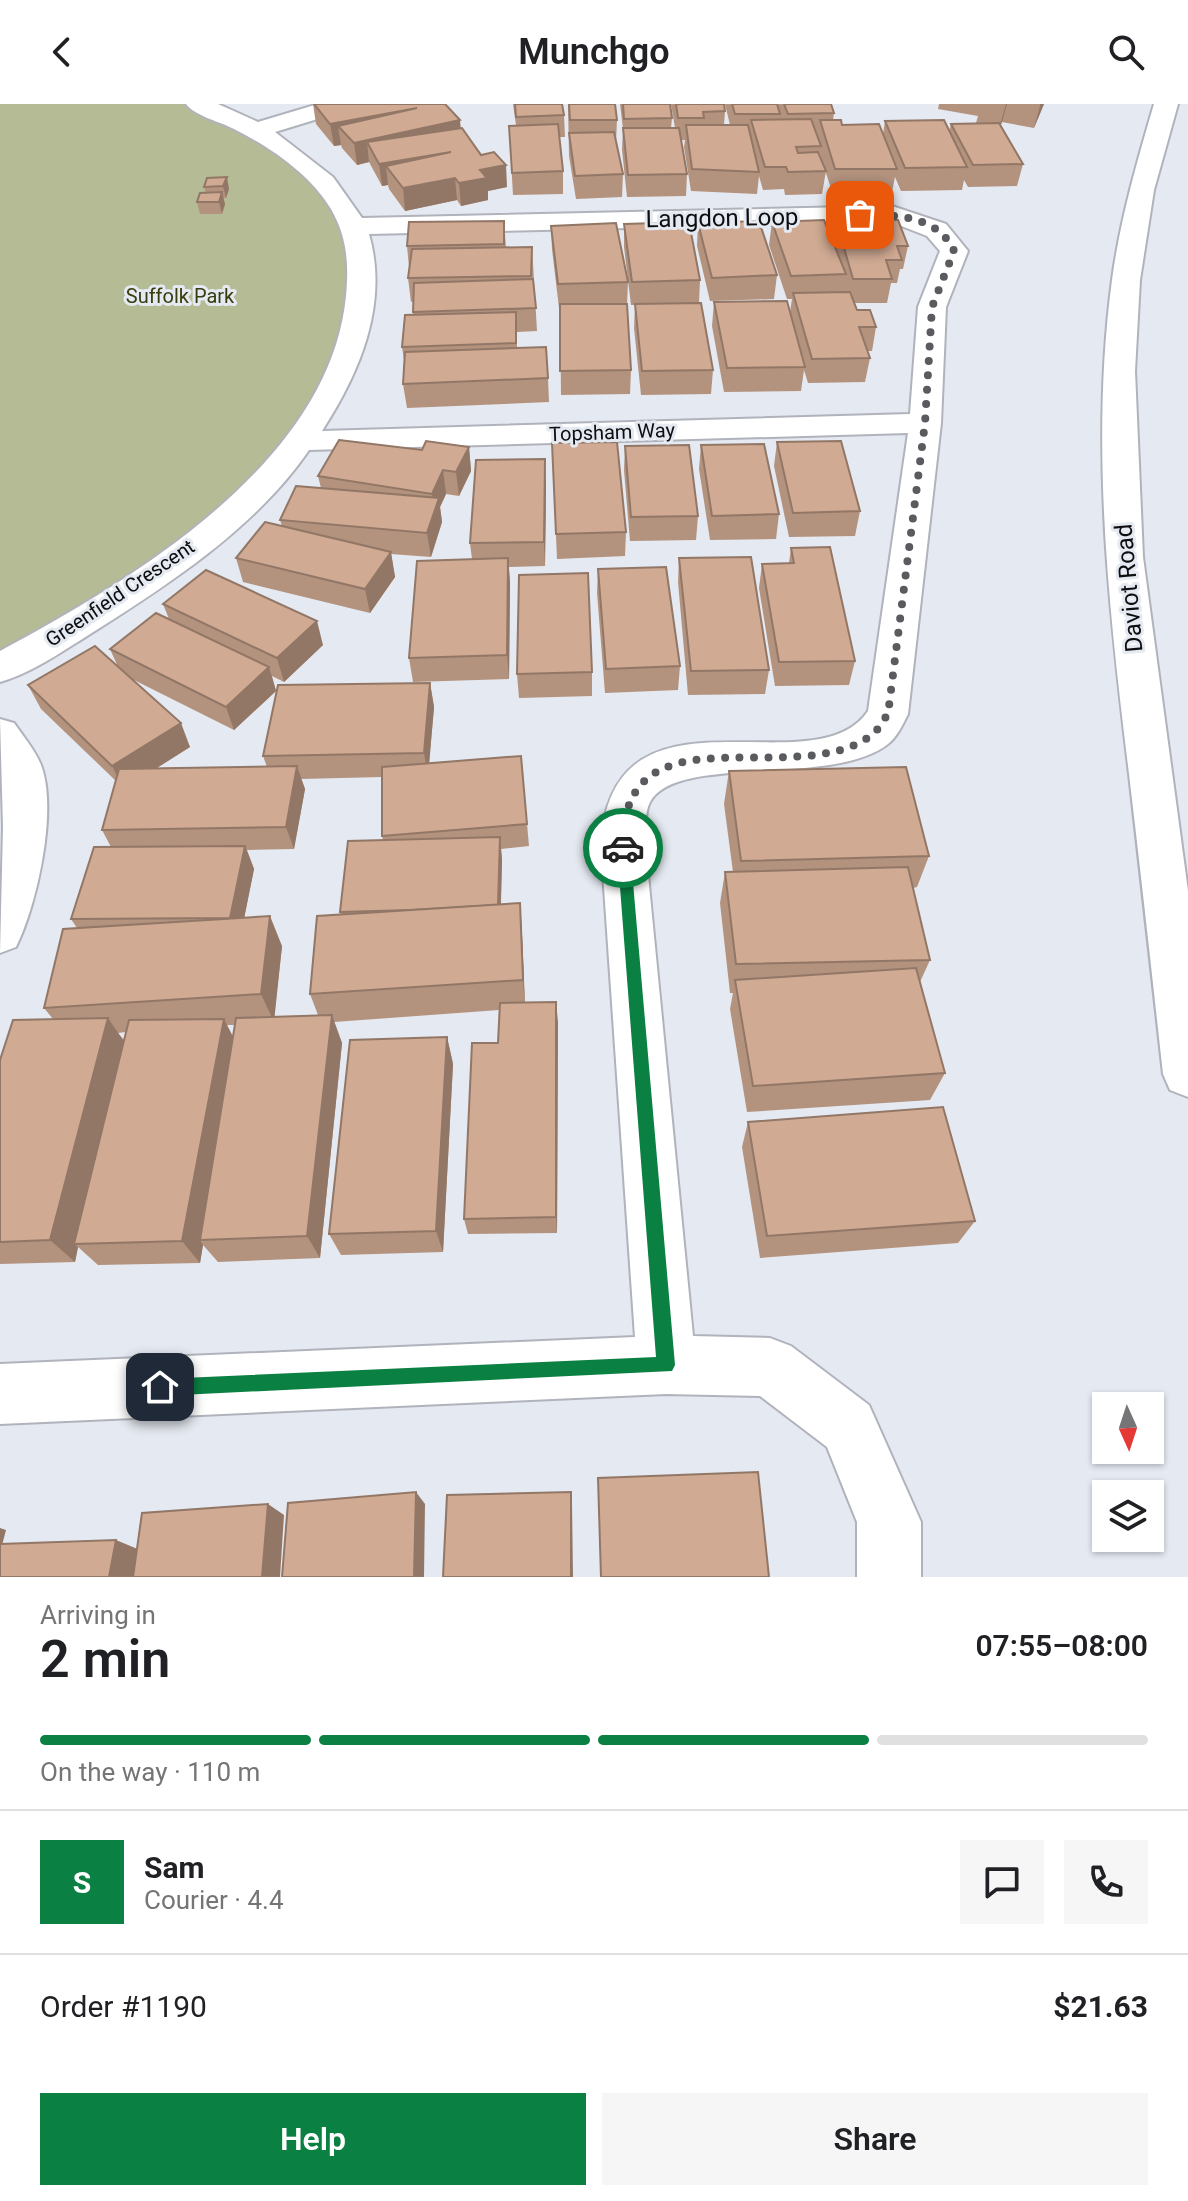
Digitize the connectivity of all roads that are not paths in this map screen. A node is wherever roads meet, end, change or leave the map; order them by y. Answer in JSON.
{"nodes":[{"id":1,"x":198,"y":104,"type":"edge"},
{"id":2,"x":342,"y":104,"type":"edge"},
{"id":3,"x":1166,"y":104,"type":"edge"},
{"id":4,"x":260,"y":129,"type":"junction"},
{"id":5,"x":351,"y":226,"type":"junction"},
{"id":6,"x":925,"y":423,"type":"junction"},
{"id":7,"x":298,"y":441,"type":"junction"},
{"id":8,"x":0,"y":668,"type":"edge"},
{"id":9,"x":0,"y":734,"type":"edge"},
{"id":10,"x":0,"y":933,"type":"edge"},
{"id":11,"x":1188,"y":1074,"type":"edge"},
{"id":12,"x":666,"y":1365,"type":"junction"},
{"id":13,"x":0,"y":1394,"type":"edge"},
{"id":14,"x":889,"y":1577,"type":"edge"}],
"edges":[{"from":1,"to":4,"type":"street","name":"Greenfield Crescent"},
{"from":2,"to":4,"type":"street"},
{"from":3,"to":11,"type":"street","name":"Daviot Road"},
{"from":4,"to":5,"type":"street","name":"Greenfield Crescent"},
{"from":5,"to":6,"type":"street","name":"Langdon Loop"},
{"from":5,"to":7,"type":"street","name":"Greenfield Crescent"},
{"from":6,"to":7,"type":"street","name":"Topsham Way"},
{"from":6,"to":12,"type":"street","name":"Langdon Loop"},
{"from":7,"to":8,"type":"street","name":"Greenfield Crescent"},
{"from":9,"to":10,"type":"street"},
{"from":12,"to":13,"type":"street"},
{"from":12,"to":14,"type":"street"}]}
